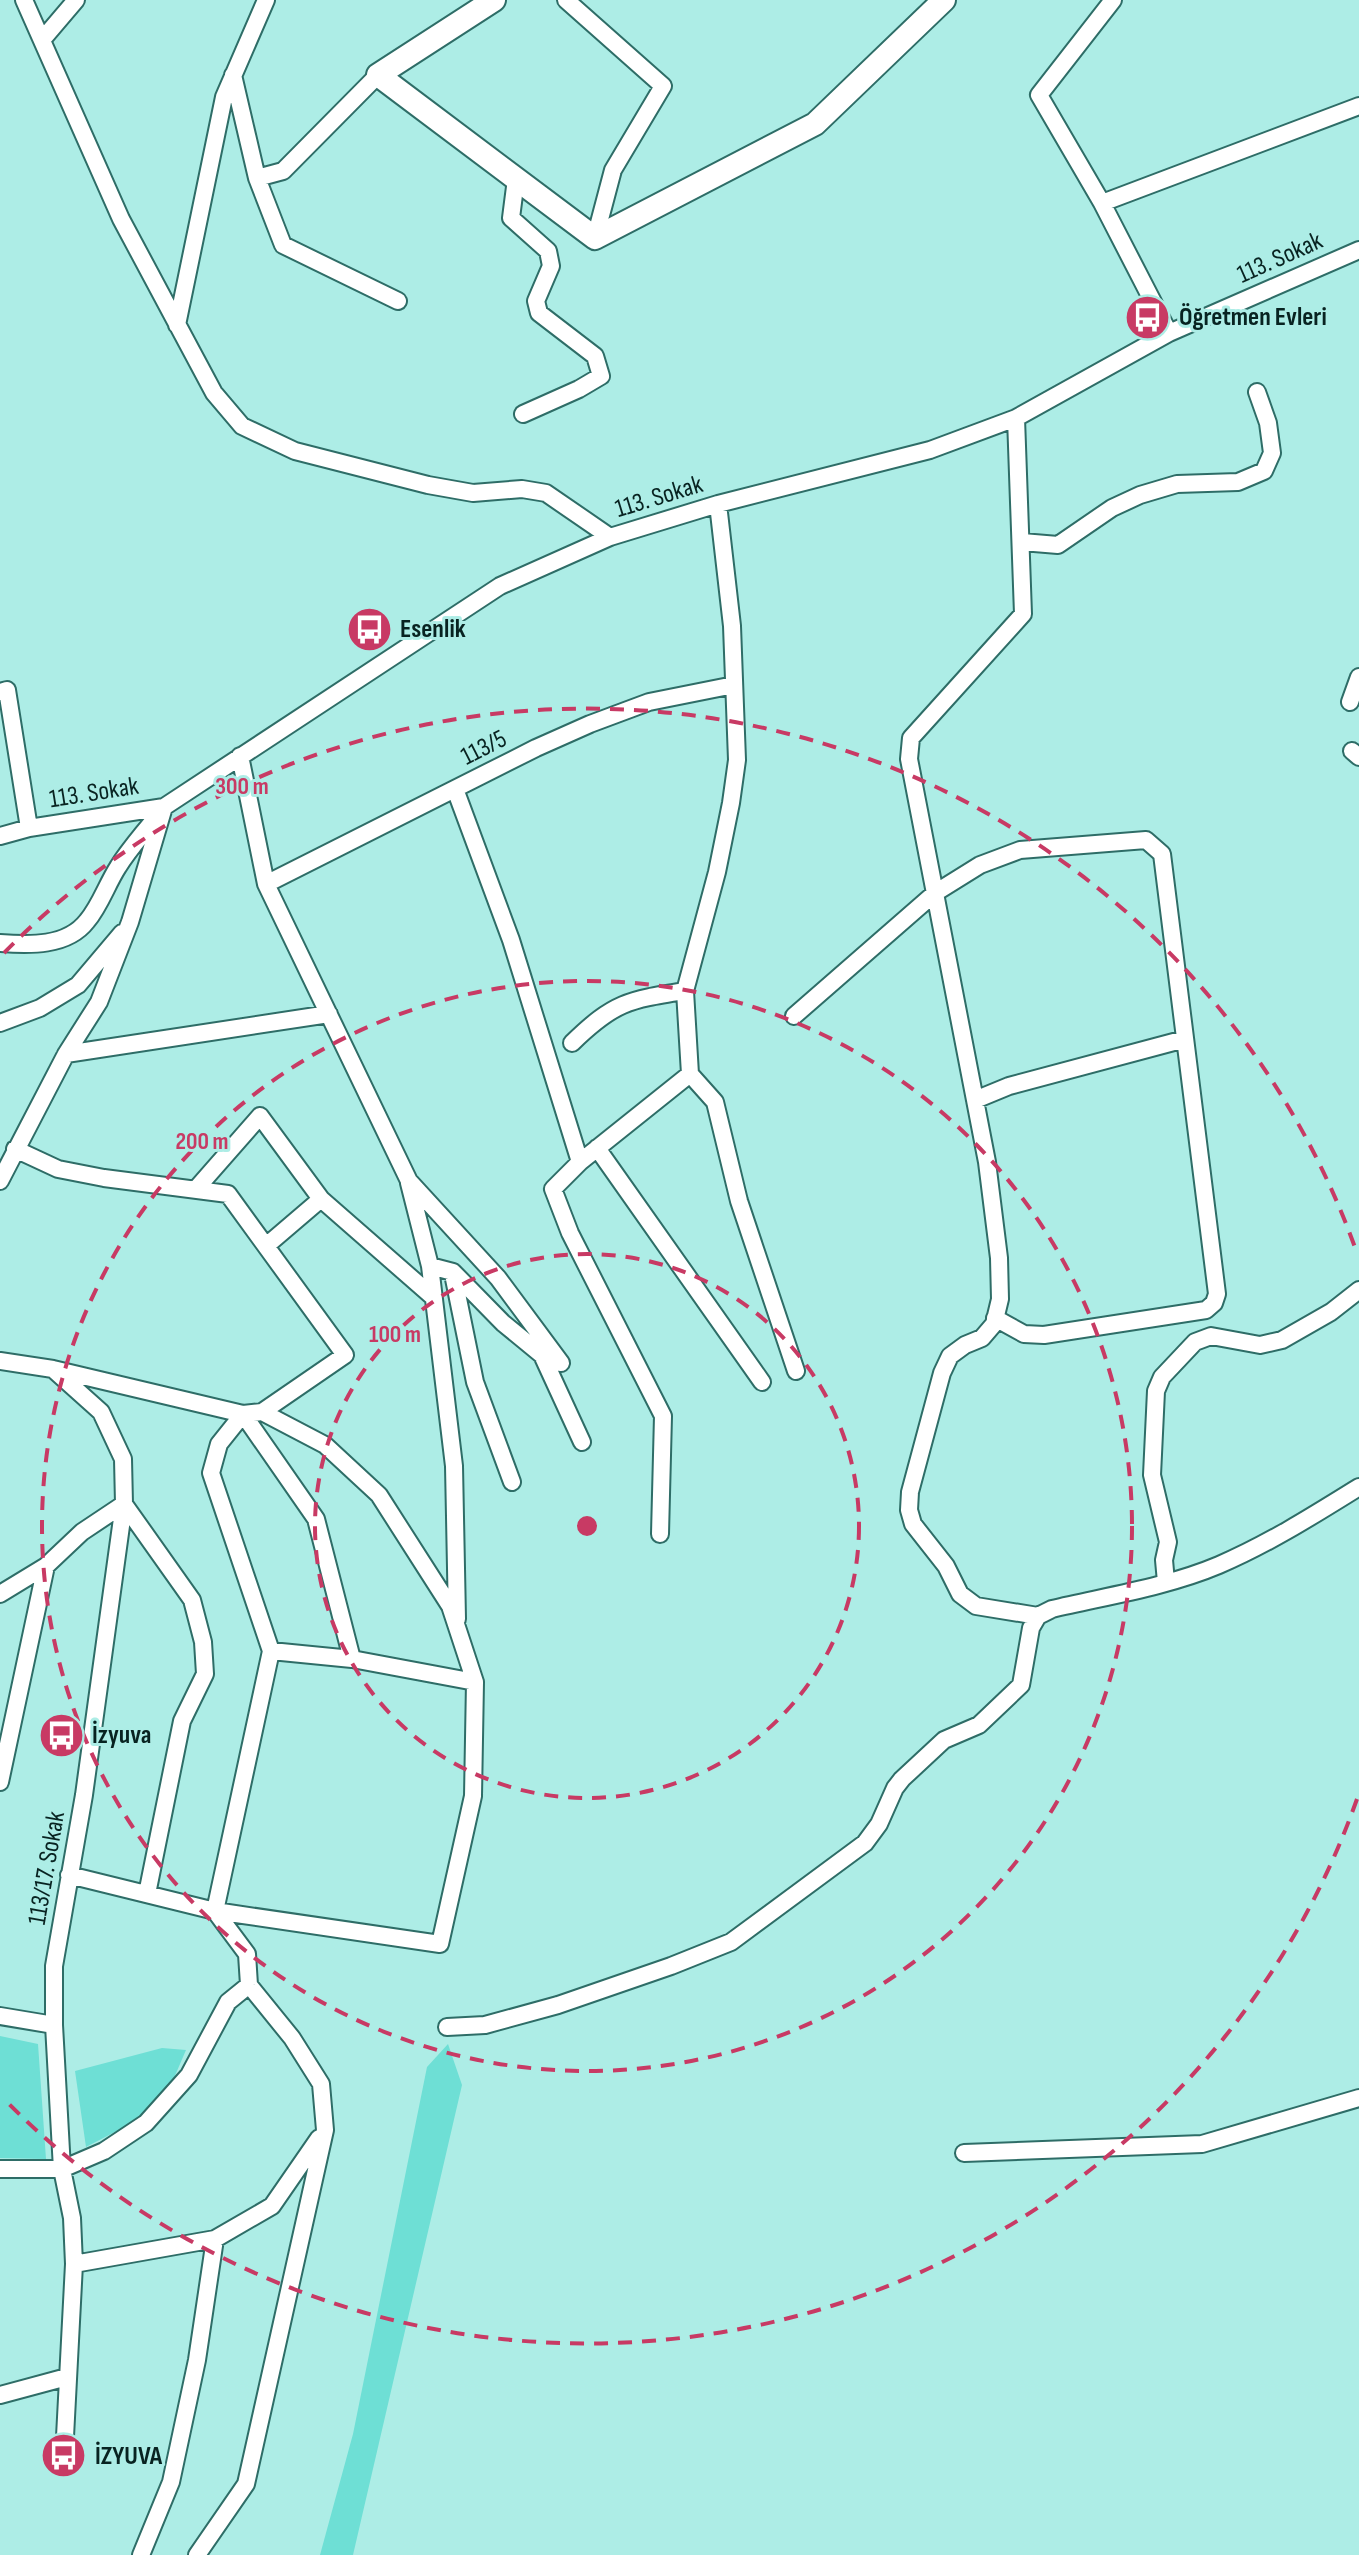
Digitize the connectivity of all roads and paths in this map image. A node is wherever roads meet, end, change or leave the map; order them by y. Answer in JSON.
{"nodes":[{"id":1,"x":24,"y":0,"type":"edge"},
{"id":2,"x":76,"y":0,"type":"edge"},
{"id":3,"x":266,"y":0,"type":"edge"},
{"id":4,"x":494,"y":0,"type":"edge"},
{"id":5,"x":566,"y":0,"type":"edge"},
{"id":6,"x":944,"y":0,"type":"edge"},
{"id":7,"x":1113,"y":0,"type":"edge"},
{"id":8,"x":42,"y":40,"type":"junction"},
{"id":9,"x":233,"y":75,"type":"junction"},
{"id":10,"x":378,"y":75,"type":"junction"},
{"id":11,"x":1359,"y":106,"type":"edge"},
{"id":12,"x":257,"y":178,"type":"junction"},
{"id":13,"x":516,"y":179,"type":"junction"},
{"id":14,"x":1102,"y":203,"type":"junction"},
{"id":15,"x":595,"y":238,"type":"junction"},
{"id":16,"x":1359,"y":250,"type":"edge"},
{"id":17,"x":398,"y":301,"type":"dead end"},
{"id":18,"x":177,"y":325,"type":"junction"},
{"id":19,"x":1169,"y":333,"type":"junction"},
{"id":20,"x":1257,"y":392,"type":"dead end"},
{"id":21,"x":523,"y":414,"type":"dead end"},
{"id":22,"x":1016,"y":418,"type":"junction"},
{"id":23,"x":718,"y":504,"type":"junction"},
{"id":24,"x":610,"y":537,"type":"junction"},
{"id":25,"x":1022,"y":542,"type":"junction"},
{"id":26,"x":1359,"y":677,"type":"edge"},
{"id":27,"x":734,"y":685,"type":"junction"},
{"id":28,"x":0,"y":692,"type":"edge"},
{"id":29,"x":1350,"y":702,"type":"dead end"},
{"id":30,"x":240,"y":756,"type":"junction"},
{"id":31,"x":455,"y":789,"type":"junction"},
{"id":32,"x":164,"y":807,"type":"junction"},
{"id":33,"x":29,"y":828,"type":"junction"},
{"id":34,"x":0,"y":836,"type":"edge"},
{"id":35,"x":266,"y":884,"type":"junction"},
{"id":36,"x":935,"y":893,"type":"junction"},
{"id":37,"x":130,"y":922,"type":"junction"},
{"id":38,"x":0,"y":943,"type":"edge"},
{"id":39,"x":685,"y":991,"type":"junction"},
{"id":40,"x":329,"y":1014,"type":"junction"},
{"id":41,"x":794,"y":1016,"type":"dead end"},
{"id":42,"x":3,"y":1019,"type":"edge"},
{"id":43,"x":1185,"y":1039,"type":"junction"},
{"id":44,"x":572,"y":1043,"type":"dead end"},
{"id":45,"x":66,"y":1054,"type":"junction"},
{"id":46,"x":690,"y":1074,"type":"junction"},
{"id":47,"x":975,"y":1100,"type":"junction"},
{"id":48,"x":597,"y":1148,"type":"junction"},
{"id":49,"x":15,"y":1149,"type":"junction"},
{"id":50,"x":580,"y":1162,"type":"junction"},
{"id":51,"x":0,"y":1181,"type":"edge"},
{"id":52,"x":409,"y":1181,"type":"junction"},
{"id":53,"x":196,"y":1189,"type":"junction"},
{"id":54,"x":321,"y":1199,"type":"junction"},
{"id":55,"x":266,"y":1246,"type":"junction"},
{"id":56,"x":430,"y":1266,"type":"junction"},
{"id":57,"x":453,"y":1272,"type":"junction"},
{"id":58,"x":1359,"y":1290,"type":"edge"},
{"id":59,"x":433,"y":1297,"type":"junction"},
{"id":60,"x":995,"y":1318,"type":"junction"},
{"id":61,"x":0,"y":1361,"type":"edge"},
{"id":62,"x":561,"y":1363,"type":"dead end"},
{"id":63,"x":53,"y":1369,"type":"junction"},
{"id":64,"x":796,"y":1371,"type":"dead end"},
{"id":65,"x":762,"y":1382,"type":"dead end"},
{"id":66,"x":262,"y":1412,"type":"junction"},
{"id":67,"x":243,"y":1414,"type":"junction"},
{"id":68,"x":582,"y":1442,"type":"dead end"},
{"id":69,"x":512,"y":1482,"type":"dead end"},
{"id":70,"x":1359,"y":1487,"type":"edge"},
{"id":71,"x":124,"y":1504,"type":"junction"},
{"id":72,"x":660,"y":1534,"type":"dead end"},
{"id":73,"x":46,"y":1566,"type":"junction"},
{"id":74,"x":1166,"y":1582,"type":"junction"},
{"id":75,"x":0,"y":1594,"type":"edge"},
{"id":76,"x":1038,"y":1616,"type":"junction"},
{"id":77,"x":457,"y":1629,"type":"junction"},
{"id":78,"x":271,"y":1651,"type":"junction"},
{"id":79,"x":352,"y":1659,"type":"junction"},
{"id":80,"x":475,"y":1682,"type":"junction"},
{"id":81,"x":0,"y":1782,"type":"edge"},
{"id":82,"x":69,"y":1875,"type":"junction"},
{"id":83,"x":147,"y":1894,"type":"junction"},
{"id":84,"x":215,"y":1911,"type":"junction"},
{"id":85,"x":249,"y":1985,"type":"junction"},
{"id":86,"x":0,"y":2016,"type":"edge"},
{"id":87,"x":54,"y":2025,"type":"junction"},
{"id":88,"x":447,"y":2027,"type":"dead end"},
{"id":89,"x":1359,"y":2098,"type":"edge"},
{"id":90,"x":325,"y":2130,"type":"junction"},
{"id":91,"x":964,"y":2153,"type":"dead end"},
{"id":92,"x":0,"y":2169,"type":"edge"},
{"id":93,"x":62,"y":2169,"type":"junction"},
{"id":94,"x":215,"y":2239,"type":"junction"},
{"id":95,"x":74,"y":2264,"type":"junction"},
{"id":96,"x":67,"y":2377,"type":"junction"},
{"id":97,"x":0,"y":2395,"type":"edge"},
{"id":98,"x":64,"y":2456,"type":"dead end"},
{"id":99,"x":141,"y":2555,"type":"edge"},
{"id":100,"x":197,"y":2555,"type":"edge"}],
"edges":[{"from":1,"to":8,"type":"street"},
{"from":2,"to":8,"type":"street"},
{"from":3,"to":9,"type":"street"},
{"from":4,"to":10,"type":"street"},
{"from":5,"to":15,"type":"street"},
{"from":6,"to":15,"type":"street"},
{"from":7,"to":14,"type":"street"},
{"from":8,"to":18,"type":"street"},
{"from":9,"to":12,"type":"street"},
{"from":9,"to":18,"type":"street"},
{"from":10,"to":12,"type":"street"},
{"from":10,"to":13,"type":"street"},
{"from":11,"to":14,"type":"street"},
{"from":12,"to":17,"type":"street"},
{"from":13,"to":15,"type":"street"},
{"from":13,"to":21,"type":"street"},
{"from":14,"to":19,"type":"street"},
{"from":16,"to":19,"type":"street","name":"113. Sokak"},
{"from":18,"to":24,"type":"street"},
{"from":19,"to":22,"type":"street","name":"113. Sokak"},
{"from":20,"to":25,"type":"street"},
{"from":22,"to":23,"type":"street","name":"113. Sokak"},
{"from":22,"to":25,"type":"street"},
{"from":23,"to":24,"type":"street","name":"113. Sokak"},
{"from":23,"to":27,"type":"street"},
{"from":24,"to":30,"type":"street","name":"113. Sokak"},
{"from":25,"to":36,"type":"street"},
{"from":26,"to":29,"type":"street"},
{"from":27,"to":31,"type":"street","name":"113/5"},
{"from":27,"to":39,"type":"street"},
{"from":28,"to":33,"type":"street"},
{"from":30,"to":32,"type":"street","name":"113. Sokak"},
{"from":30,"to":35,"type":"street"},
{"from":31,"to":35,"type":"street","name":"113/5"},
{"from":31,"to":50,"type":"street"},
{"from":32,"to":33,"type":"street","name":"113. Sokak"},
{"from":32,"to":37,"type":"street"},
{"from":32,"to":38,"type":"street"},
{"from":33,"to":34,"type":"street","name":"113. Sokak"},
{"from":35,"to":40,"type":"street"},
{"from":36,"to":41,"type":"street"},
{"from":36,"to":43,"type":"street"},
{"from":36,"to":47,"type":"street"},
{"from":37,"to":42,"type":"street"},
{"from":37,"to":45,"type":"street"},
{"from":39,"to":44,"type":"street"},
{"from":39,"to":46,"type":"street"},
{"from":40,"to":45,"type":"street"},
{"from":40,"to":52,"type":"street"},
{"from":43,"to":47,"type":"street"},
{"from":43,"to":60,"type":"street"},
{"from":45,"to":49,"type":"street"},
{"from":46,"to":48,"type":"street"},
{"from":46,"to":64,"type":"street"},
{"from":47,"to":60,"type":"street"},
{"from":48,"to":50,"type":"street"},
{"from":48,"to":65,"type":"street"},
{"from":49,"to":51,"type":"street"},
{"from":49,"to":53,"type":"street"},
{"from":50,"to":72,"type":"street"},
{"from":52,"to":56,"type":"street"},
{"from":52,"to":62,"type":"street"},
{"from":53,"to":54,"type":"street"},
{"from":53,"to":55,"type":"street"},
{"from":54,"to":55,"type":"street"},
{"from":54,"to":59,"type":"street"},
{"from":55,"to":66,"type":"street"},
{"from":56,"to":57,"type":"street"},
{"from":56,"to":59,"type":"street"},
{"from":57,"to":68,"type":"street"},
{"from":57,"to":69,"type":"street"},
{"from":58,"to":74,"type":"street"},
{"from":59,"to":77,"type":"street"},
{"from":60,"to":76,"type":"street"},
{"from":61,"to":63,"type":"street"},
{"from":63,"to":67,"type":"street"},
{"from":63,"to":71,"type":"street","name":"113/17. Sokak"},
{"from":66,"to":67,"type":"street"},
{"from":66,"to":77,"type":"street"},
{"from":67,"to":78,"type":"street"},
{"from":67,"to":79,"type":"street"},
{"from":70,"to":74,"type":"street"},
{"from":71,"to":73,"type":"street"},
{"from":71,"to":82,"type":"street","name":"113/17. Sokak"},
{"from":71,"to":83,"type":"street"},
{"from":73,"to":75,"type":"street"},
{"from":73,"to":81,"type":"street"},
{"from":74,"to":76,"type":"street"},
{"from":76,"to":88,"type":"street"},
{"from":77,"to":80,"type":"street"},
{"from":78,"to":79,"type":"street"},
{"from":78,"to":84,"type":"street"},
{"from":79,"to":80,"type":"street"},
{"from":80,"to":84,"type":"street"},
{"from":82,"to":83,"type":"street"},
{"from":82,"to":87,"type":"street","name":"113/17. Sokak"},
{"from":83,"to":84,"type":"street"},
{"from":84,"to":85,"type":"street"},
{"from":85,"to":90,"type":"street"},
{"from":85,"to":93,"type":"street"},
{"from":86,"to":87,"type":"street"},
{"from":87,"to":93,"type":"street","name":"113/17. Sokak"},
{"from":89,"to":91,"type":"street"},
{"from":90,"to":94,"type":"street"},
{"from":90,"to":100,"type":"street"},
{"from":92,"to":93,"type":"street"},
{"from":93,"to":95,"type":"street","name":"113/17. Sokak"},
{"from":94,"to":95,"type":"street"},
{"from":94,"to":99,"type":"street"},
{"from":95,"to":96,"type":"street","name":"113/17. Sokak"},
{"from":96,"to":97,"type":"street"},
{"from":96,"to":98,"type":"street","name":"113/17. Sokak"}]}
